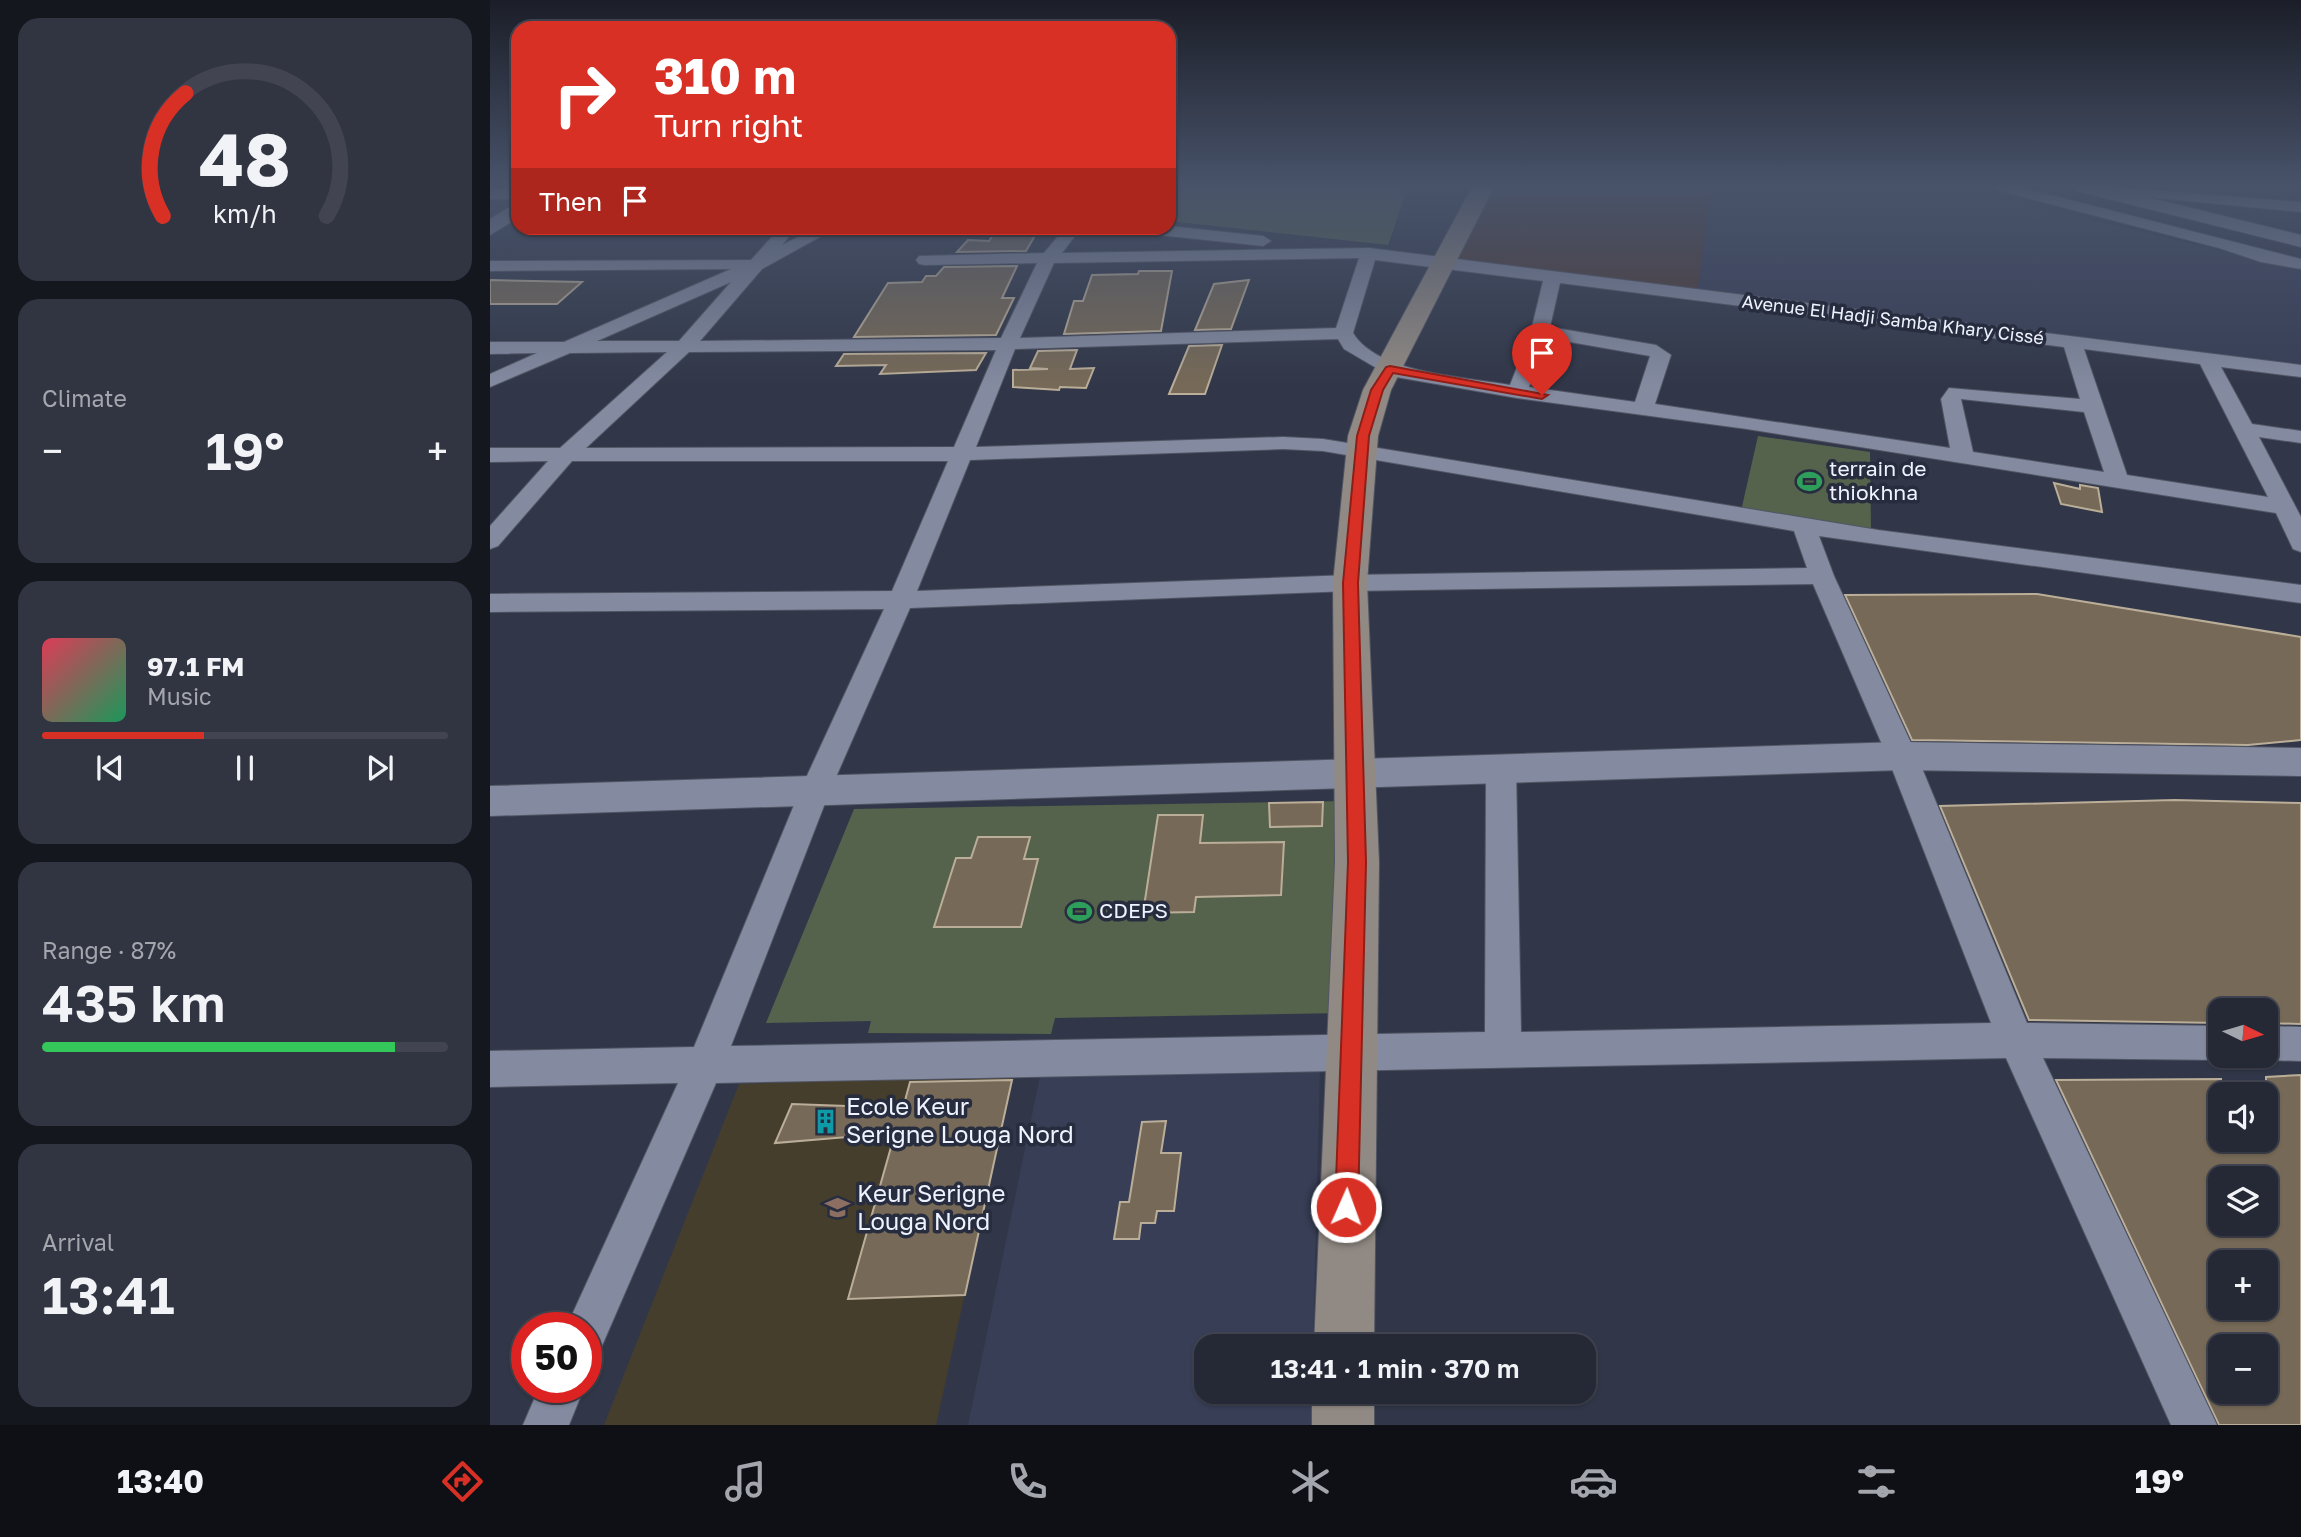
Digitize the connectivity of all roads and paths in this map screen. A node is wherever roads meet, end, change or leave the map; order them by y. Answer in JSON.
{"nodes":[{"id":1,"x":1369,"y":253,"type":"edge"},
{"id":2,"x":767,"y":254,"type":"edge"},
{"id":3,"x":778,"y":254,"type":"edge"},
{"id":4,"x":1052,"y":254,"type":"edge"},
{"id":5,"x":1346,"y":254,"type":"edge"},
{"id":6,"x":1372,"y":254,"type":"edge"},
{"id":7,"x":1449,"y":254,"type":"edge"},
{"id":8,"x":2254,"y":254,"type":"edge"},
{"id":9,"x":925,"y":260,"type":"dead end"},
{"id":10,"x":1047,"y":260,"type":"junction"},
{"id":11,"x":758,"y":264,"type":"junction"},
{"id":12,"x":1444,"y":264,"type":"junction"},
{"id":13,"x":2301,"y":264,"type":"edge"},
{"id":14,"x":490,"y":266,"type":"edge"},
{"id":15,"x":1552,"y":279,"type":"junction"},
{"id":16,"x":1540,"y":331,"type":"junction"},
{"id":17,"x":1344,"y":333,"type":"junction"},
{"id":18,"x":2072,"y":343,"type":"junction"},
{"id":19,"x":1008,"y":344,"type":"junction"},
{"id":20,"x":685,"y":346,"type":"junction"},
{"id":21,"x":566,"y":347,"type":"junction"},
{"id":22,"x":490,"y":348,"type":"edge"},
{"id":23,"x":2207,"y":359,"type":"junction"},
{"id":24,"x":1390,"y":369,"type":"junction"},
{"id":25,"x":2301,"y":371,"type":"edge"},
{"id":26,"x":490,"y":381,"type":"edge"},
{"id":27,"x":1517,"y":392,"type":"junction"},
{"id":28,"x":2095,"y":407,"type":"junction"},
{"id":29,"x":1643,"y":410,"type":"junction"},
{"id":30,"x":2245,"y":429,"type":"junction"},
{"id":31,"x":2301,"y":437,"type":"edge"},
{"id":32,"x":1364,"y":452,"type":"junction"},
{"id":33,"x":567,"y":454,"type":"junction"},
{"id":34,"x":963,"y":454,"type":"junction"},
{"id":35,"x":490,"y":455,"type":"edge"},
{"id":36,"x":1963,"y":457,"type":"junction"},
{"id":37,"x":2118,"y":482,"type":"junction"},
{"id":38,"x":2285,"y":507,"type":"junction"},
{"id":39,"x":1804,"y":526,"type":"junction"},
{"id":40,"x":490,"y":541,"type":"edge"},
{"id":41,"x":2301,"y":544,"type":"edge"},
{"id":42,"x":1822,"y":576,"type":"junction"},
{"id":43,"x":1350,"y":583,"type":"junction"},
{"id":44,"x":2301,"y":594,"type":"edge"},
{"id":45,"x":901,"y":600,"type":"junction"},
{"id":46,"x":490,"y":603,"type":"edge"},
{"id":47,"x":1902,"y":756,"type":"junction"},
{"id":48,"x":2301,"y":762,"type":"edge"},
{"id":49,"x":1501,"y":768,"type":"junction"},
{"id":50,"x":1354,"y":773,"type":"junction"},
{"id":51,"x":814,"y":793,"type":"junction"},
{"id":52,"x":490,"y":801,"type":"edge"},
{"id":53,"x":2016,"y":1040,"type":"junction"},
{"id":54,"x":2208,"y":1043,"type":"edge"},
{"id":55,"x":2278,"y":1043,"type":"edge"},
{"id":56,"x":2301,"y":1044,"type":"edge"},
{"id":57,"x":1503,"y":1049,"type":"junction"},
{"id":58,"x":1352,"y":1052,"type":"junction"},
{"id":59,"x":705,"y":1063,"type":"junction"},
{"id":60,"x":490,"y":1069,"type":"edge"},
{"id":61,"x":596,"y":1312,"type":"edge"},
{"id":62,"x":1344,"y":1334,"type":"edge"},
{"id":63,"x":556,"y":1403,"type":"edge"},
{"id":64,"x":1343,"y":1404,"type":"edge"},
{"id":65,"x":546,"y":1425,"type":"edge"},
{"id":66,"x":1343,"y":1425,"type":"edge"},
{"id":67,"x":2194,"y":1425,"type":"edge"}],
"edges":[{"from":1,"to":17,"type":"street"},
{"from":2,"to":11,"type":"street"},
{"from":3,"to":11,"type":"street"},
{"from":4,"to":10,"type":"street"},
{"from":5,"to":10,"type":"street"},
{"from":6,"to":12,"type":"street","name":"Avenue El Hadji Samba Khary Cissé"},
{"from":7,"to":12,"type":"main road"},
{"from":8,"to":13,"type":"street"},
{"from":9,"to":10,"type":"street"},
{"from":10,"to":19,"type":"street"},
{"from":11,"to":14,"type":"street"},
{"from":11,"to":20,"type":"street"},
{"from":11,"to":21,"type":"street"},
{"from":12,"to":15,"type":"street","name":"Avenue El Hadji Samba Khary Cissé"},
{"from":12,"to":24,"type":"main road"},
{"from":15,"to":16,"type":"street"},
{"from":15,"to":18,"type":"street","name":"Avenue El Hadji Samba Khary Cissé"},
{"from":16,"to":27,"type":"street"},
{"from":16,"to":29,"type":"street"},
{"from":17,"to":19,"type":"street"},
{"from":17,"to":24,"type":"street"},
{"from":18,"to":23,"type":"street","name":"Avenue El Hadji Samba Khary Cissé"},
{"from":18,"to":28,"type":"street"},
{"from":19,"to":20,"type":"street"},
{"from":19,"to":34,"type":"street"},
{"from":20,"to":21,"type":"street"},
{"from":20,"to":33,"type":"street"},
{"from":21,"to":22,"type":"street"},
{"from":21,"to":26,"type":"street"},
{"from":23,"to":25,"type":"street","name":"Avenue El Hadji Samba Khary Cissé"},
{"from":23,"to":30,"type":"street"},
{"from":24,"to":27,"type":"street"},
{"from":24,"to":32,"type":"main road"},
{"from":27,"to":29,"type":"street"},
{"from":28,"to":36,"type":"street"},
{"from":28,"to":37,"type":"street"},
{"from":29,"to":36,"type":"street"},
{"from":30,"to":31,"type":"street"},
{"from":30,"to":38,"type":"street"},
{"from":32,"to":34,"type":"street"},
{"from":32,"to":39,"type":"street"},
{"from":32,"to":43,"type":"main road"},
{"from":33,"to":34,"type":"street"},
{"from":33,"to":35,"type":"street"},
{"from":33,"to":40,"type":"street"},
{"from":34,"to":45,"type":"street"},
{"from":36,"to":37,"type":"street"},
{"from":37,"to":38,"type":"street"},
{"from":38,"to":41,"type":"street"},
{"from":39,"to":42,"type":"street"},
{"from":39,"to":44,"type":"street"},
{"from":42,"to":43,"type":"street"},
{"from":42,"to":47,"type":"street"},
{"from":43,"to":45,"type":"street"},
{"from":43,"to":50,"type":"main road"},
{"from":45,"to":46,"type":"street"},
{"from":45,"to":51,"type":"street"},
{"from":47,"to":48,"type":"street"},
{"from":47,"to":49,"type":"street"},
{"from":47,"to":53,"type":"street"},
{"from":49,"to":50,"type":"street"},
{"from":49,"to":57,"type":"street"},
{"from":50,"to":51,"type":"street"},
{"from":50,"to":58,"type":"main road"},
{"from":51,"to":52,"type":"street"},
{"from":51,"to":59,"type":"street"},
{"from":53,"to":54,"type":"street"},
{"from":53,"to":57,"type":"street"},
{"from":53,"to":67,"type":"street"},
{"from":55,"to":56,"type":"street"},
{"from":57,"to":58,"type":"street"},
{"from":58,"to":59,"type":"street"},
{"from":58,"to":62,"type":"main road"},
{"from":59,"to":60,"type":"street"},
{"from":59,"to":61,"type":"street"},
{"from":63,"to":65,"type":"street"},
{"from":64,"to":66,"type":"main road"}]}
